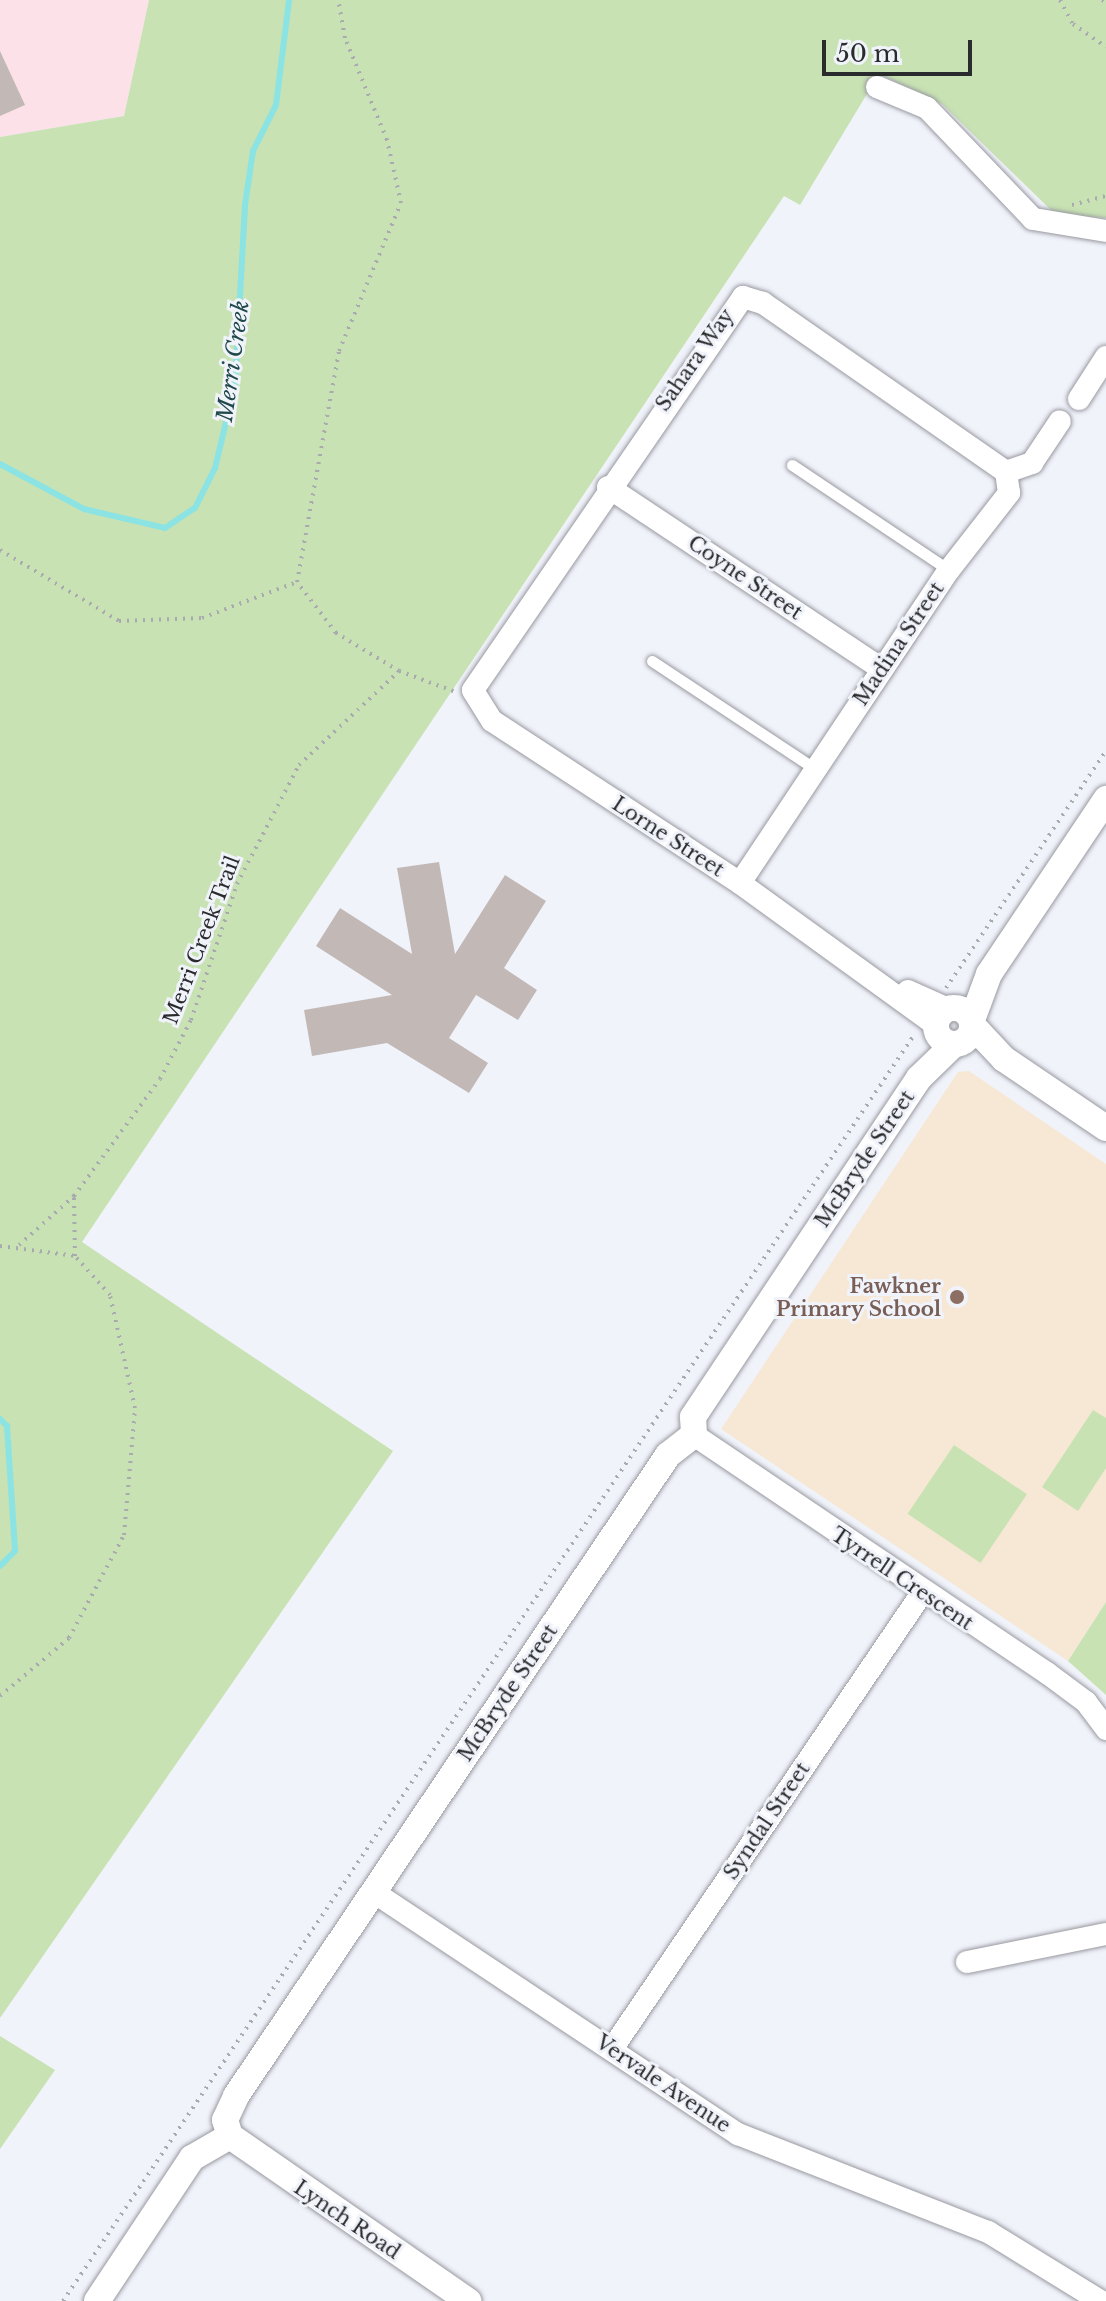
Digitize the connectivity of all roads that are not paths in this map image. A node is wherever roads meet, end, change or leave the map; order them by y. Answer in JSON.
{"nodes":[{"id":1,"x":877,"y":87,"type":"dead end"},
{"id":2,"x":1106,"y":231,"type":"edge"},
{"id":3,"x":1106,"y":357,"type":"edge"},
{"id":4,"x":1079,"y":399,"type":"dead end"},
{"id":5,"x":1060,"y":421,"type":"dead end"},
{"id":6,"x":792,"y":465,"type":"dead end"},
{"id":7,"x":1006,"y":472,"type":"junction"},
{"id":8,"x":608,"y":487,"type":"junction"},
{"id":9,"x":949,"y":570,"type":"junction"},
{"id":10,"x":652,"y":661,"type":"dead end"},
{"id":11,"x":882,"y":669,"type":"junction"},
{"id":12,"x":473,"y":690,"type":"joint"},
{"id":13,"x":815,"y":769,"type":"junction"},
{"id":14,"x":1106,"y":799,"type":"edge"},
{"id":15,"x":740,"y":883,"type":"junction"},
{"id":16,"x":950,"y":1023,"type":"junction"},
{"id":17,"x":1106,"y":1128,"type":"edge"},
{"id":18,"x":694,"y":1435,"type":"junction"},
{"id":19,"x":922,"y":1593,"type":"junction"},
{"id":20,"x":1106,"y":1729,"type":"edge"},
{"id":21,"x":375,"y":1893,"type":"junction"},
{"id":22,"x":1106,"y":1934,"type":"edge"},
{"id":23,"x":967,"y":1962,"type":"dead end"},
{"id":24,"x":612,"y":2049,"type":"junction"},
{"id":25,"x":230,"y":2136,"type":"junction"},
{"id":26,"x":456,"y":2298,"type":"edge"},
{"id":27,"x":97,"y":2301,"type":"edge"},
{"id":28,"x":1100,"y":2301,"type":"edge"}],
"edges":[{"from":1,"to":2,"type":"street"},
{"from":3,"to":4,"type":"street"},
{"from":5,"to":7,"type":"street"},
{"from":6,"to":9,"type":"lane"},
{"from":7,"to":8,"type":"street","name":"Sahara Way"},
{"from":7,"to":9,"type":"street","name":"Madina Street"},
{"from":8,"to":11,"type":"street","name":"Coyne Street"},
{"from":8,"to":12,"type":"street","name":"Sahara Way"},
{"from":9,"to":11,"type":"street","name":"Madina Street"},
{"from":10,"to":13,"type":"lane"},
{"from":11,"to":13,"type":"street","name":"Madina Street"},
{"from":12,"to":15,"type":"street","name":"Lorne Street"},
{"from":13,"to":15,"type":"street","name":"Madina Street"},
{"from":14,"to":16,"type":"street","name":"McBryde Street"},
{"from":15,"to":16,"type":"street","name":"Lorne Street"},
{"from":16,"to":17,"type":"street","name":"Lorne Street"},
{"from":16,"to":18,"type":"street","name":"McBryde Street"},
{"from":18,"to":19,"type":"street","name":"Tyrrell Crescent"},
{"from":18,"to":21,"type":"street","name":"McBryde Street"},
{"from":19,"to":20,"type":"street","name":"Tyrrell Crescent"},
{"from":19,"to":24,"type":"street","name":"Syndal Street"},
{"from":21,"to":24,"type":"street","name":"Vervale Avenue"},
{"from":21,"to":25,"type":"street","name":"McBryde Street"},
{"from":22,"to":23,"type":"street"},
{"from":24,"to":28,"type":"street","name":"Vervale Avenue"},
{"from":25,"to":26,"type":"street","name":"Lynch Road"},
{"from":25,"to":27,"type":"street"}]}
